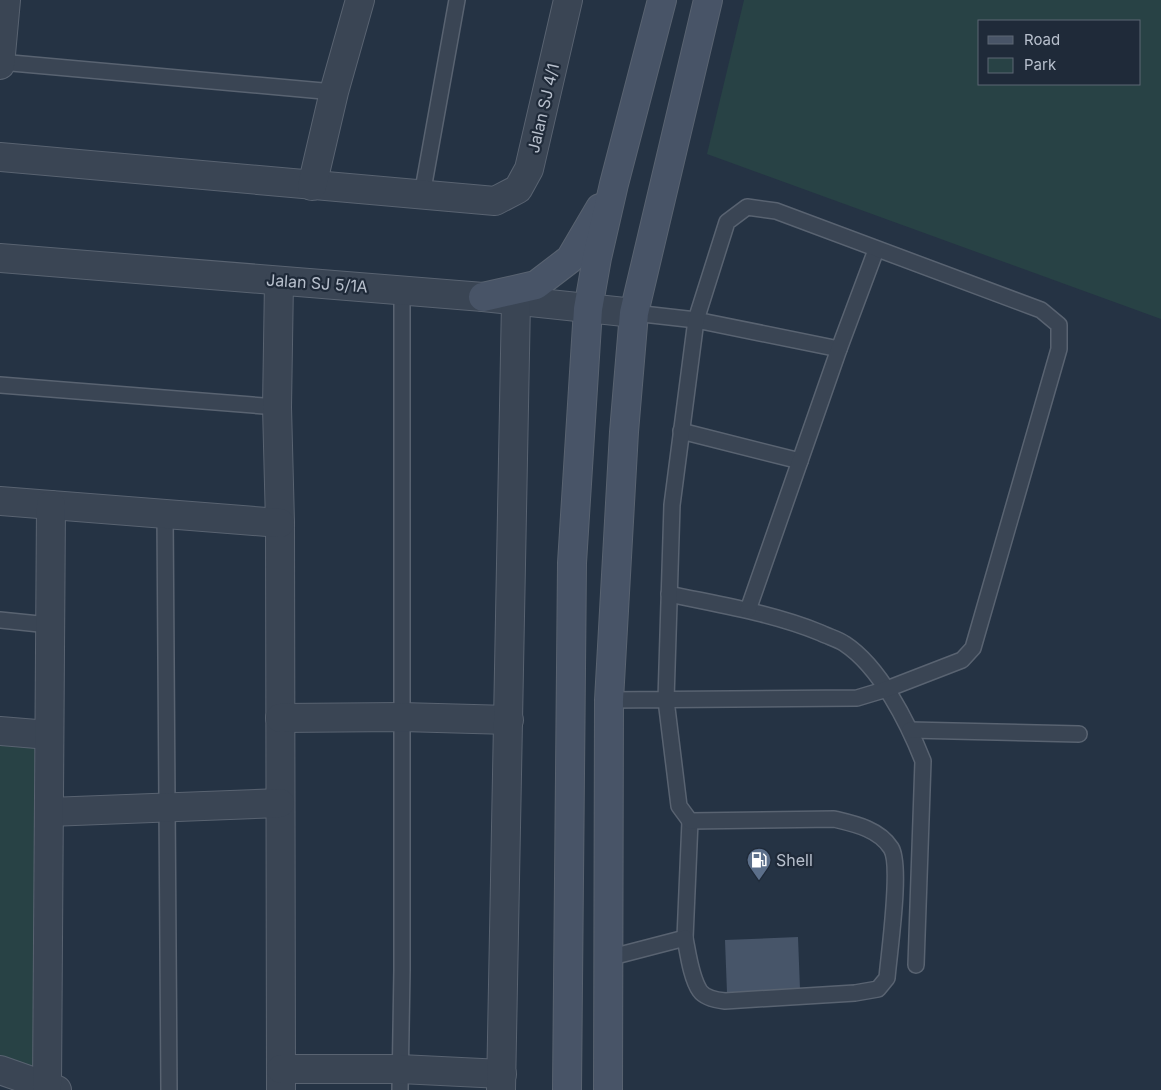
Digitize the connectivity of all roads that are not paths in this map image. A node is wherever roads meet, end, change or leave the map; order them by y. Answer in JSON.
{"nodes":[{"id":1,"x":6,"y":0,"type":"edge"},
{"id":2,"x":360,"y":0,"type":"edge"},
{"id":3,"x":457,"y":0,"type":"edge"},
{"id":4,"x":568,"y":0,"type":"edge"},
{"id":5,"x":662,"y":0,"type":"edge"},
{"id":6,"x":708,"y":0,"type":"edge"},
{"id":7,"x":0,"y":63,"type":"edge"},
{"id":8,"x":334,"y":92,"type":"junction"},
{"id":9,"x":0,"y":157,"type":"edge"},
{"id":10,"x":614,"y":184,"type":"junction"},
{"id":11,"x":312,"y":186,"type":"junction"},
{"id":12,"x":422,"y":195,"type":"junction"},
{"id":13,"x":876,"y":250,"type":"junction"},
{"id":14,"x":0,"y":258,"type":"edge"},
{"id":15,"x":279,"y":280,"type":"junction"},
{"id":16,"x":402,"y":290,"type":"junction"},
{"id":17,"x":483,"y":297,"type":"junction"},
{"id":18,"x":516,"y":301,"type":"junction"},
{"id":19,"x":588,"y":308,"type":"junction"},
{"id":20,"x":634,"y":313,"type":"junction"},
{"id":21,"x":696,"y":320,"type":"junction"},
{"id":22,"x":839,"y":349,"type":"junction"},
{"id":23,"x":0,"y":385,"type":"edge"},
{"id":24,"x":277,"y":407,"type":"junction"},
{"id":25,"x":681,"y":431,"type":"junction"},
{"id":26,"x":800,"y":461,"type":"junction"},
{"id":27,"x":0,"y":501,"type":"edge"},
{"id":28,"x":51,"y":505,"type":"junction"},
{"id":29,"x":165,"y":514,"type":"junction"},
{"id":30,"x":280,"y":523,"type":"junction"},
{"id":31,"x":669,"y":594,"type":"junction"},
{"id":32,"x":748,"y":610,"type":"junction"},
{"id":33,"x":0,"y":620,"type":"edge"},
{"id":34,"x":50,"y":625,"type":"junction"},
{"id":35,"x":887,"y":689,"type":"junction"},
{"id":36,"x":609,"y":700,"type":"junction"},
{"id":37,"x":666,"y":700,"type":"junction"},
{"id":38,"x":402,"y":717,"type":"junction"},
{"id":39,"x":280,"y":718,"type":"junction"},
{"id":40,"x":509,"y":720,"type":"junction"},
{"id":41,"x":910,"y":730,"type":"junction"},
{"id":42,"x":0,"y":731,"type":"edge"},
{"id":43,"x":1079,"y":734,"type":"dead end"},
{"id":44,"x":49,"y":735,"type":"junction"},
{"id":45,"x":280,"y":803,"type":"junction"},
{"id":46,"x":168,"y":807,"type":"junction"},
{"id":47,"x":49,"y":812,"type":"junction"},
{"id":48,"x":690,"y":821,"type":"junction"},
{"id":49,"x":686,"y":938,"type":"junction"},
{"id":50,"x":608,"y":958,"type":"junction"},
{"id":51,"x":916,"y":965,"type":"dead end"},
{"id":52,"x":0,"y":1070,"type":"edge"},
{"id":53,"x":400,"y":1079,"type":"edge"},
{"id":54,"x":281,"y":1080,"type":"edge"},
{"id":55,"x":501,"y":1082,"type":"edge"},
{"id":56,"x":52,"y":1088,"type":"edge"},
{"id":57,"x":169,"y":1090,"type":"edge"},
{"id":58,"x":567,"y":1090,"type":"edge"},
{"id":59,"x":608,"y":1090,"type":"edge"}],
"edges":[{"from":1,"to":7,"type":"street"},
{"from":2,"to":8,"type":"street"},
{"from":3,"to":12,"type":"lane"},
{"from":4,"to":12,"type":"street","name":"Jalan SJ 4/1"},
{"from":5,"to":10,"type":"street"},
{"from":6,"to":20,"type":"street"},
{"from":7,"to":8,"type":"lane"},
{"from":8,"to":11,"type":"street"},
{"from":9,"to":11,"type":"street"},
{"from":10,"to":17,"type":"street"},
{"from":10,"to":19,"type":"street"},
{"from":11,"to":12,"type":"street"},
{"from":13,"to":21,"type":"lane"},
{"from":13,"to":22,"type":"lane"},
{"from":13,"to":35,"type":"lane"},
{"from":14,"to":15,"type":"street","name":"Jalan SJ 5/1A"},
{"from":15,"to":16,"type":"street","name":"Jalan SJ 5/1A"},
{"from":15,"to":24,"type":"street"},
{"from":16,"to":17,"type":"street","name":"Jalan SJ 5/1A"},
{"from":16,"to":38,"type":"lane"},
{"from":17,"to":18,"type":"street","name":"Jalan SJ 5/1A"},
{"from":18,"to":19,"type":"street","name":"Jalan SJ 5/1A"},
{"from":18,"to":40,"type":"street"},
{"from":19,"to":20,"type":"street","name":"Jalan SJ 5/1A"},
{"from":19,"to":58,"type":"street"},
{"from":20,"to":21,"type":"lane"},
{"from":20,"to":36,"type":"street"},
{"from":21,"to":22,"type":"lane"},
{"from":21,"to":25,"type":"lane"},
{"from":22,"to":26,"type":"lane"},
{"from":23,"to":24,"type":"lane"},
{"from":24,"to":30,"type":"street"},
{"from":25,"to":26,"type":"lane"},
{"from":25,"to":31,"type":"lane"},
{"from":26,"to":32,"type":"lane"},
{"from":27,"to":28,"type":"street"},
{"from":28,"to":29,"type":"street"},
{"from":28,"to":34,"type":"street"},
{"from":29,"to":30,"type":"street"},
{"from":29,"to":46,"type":"lane"},
{"from":30,"to":39,"type":"street"},
{"from":31,"to":32,"type":"lane"},
{"from":31,"to":37,"type":"lane"},
{"from":32,"to":35,"type":"lane"},
{"from":33,"to":34,"type":"lane"},
{"from":34,"to":44,"type":"street"},
{"from":35,"to":37,"type":"lane"},
{"from":35,"to":41,"type":"lane"},
{"from":36,"to":37,"type":"lane"},
{"from":36,"to":50,"type":"street"},
{"from":37,"to":48,"type":"lane"},
{"from":38,"to":39,"type":"street"},
{"from":38,"to":40,"type":"street"},
{"from":38,"to":53,"type":"lane"},
{"from":39,"to":45,"type":"street"},
{"from":40,"to":55,"type":"street"},
{"from":41,"to":43,"type":"lane"},
{"from":41,"to":51,"type":"lane"},
{"from":42,"to":44,"type":"street"},
{"from":44,"to":47,"type":"street"},
{"from":45,"to":46,"type":"street"},
{"from":45,"to":54,"type":"street"},
{"from":46,"to":47,"type":"street"},
{"from":46,"to":57,"type":"lane"},
{"from":47,"to":56,"type":"street"},
{"from":48,"to":49,"type":"lane"},
{"from":48,"to":49,"type":"lane"},
{"from":49,"to":50,"type":"lane"},
{"from":50,"to":59,"type":"street"},
{"from":52,"to":56,"type":"street"},
{"from":53,"to":54,"type":"street"},
{"from":53,"to":55,"type":"street"}]}
